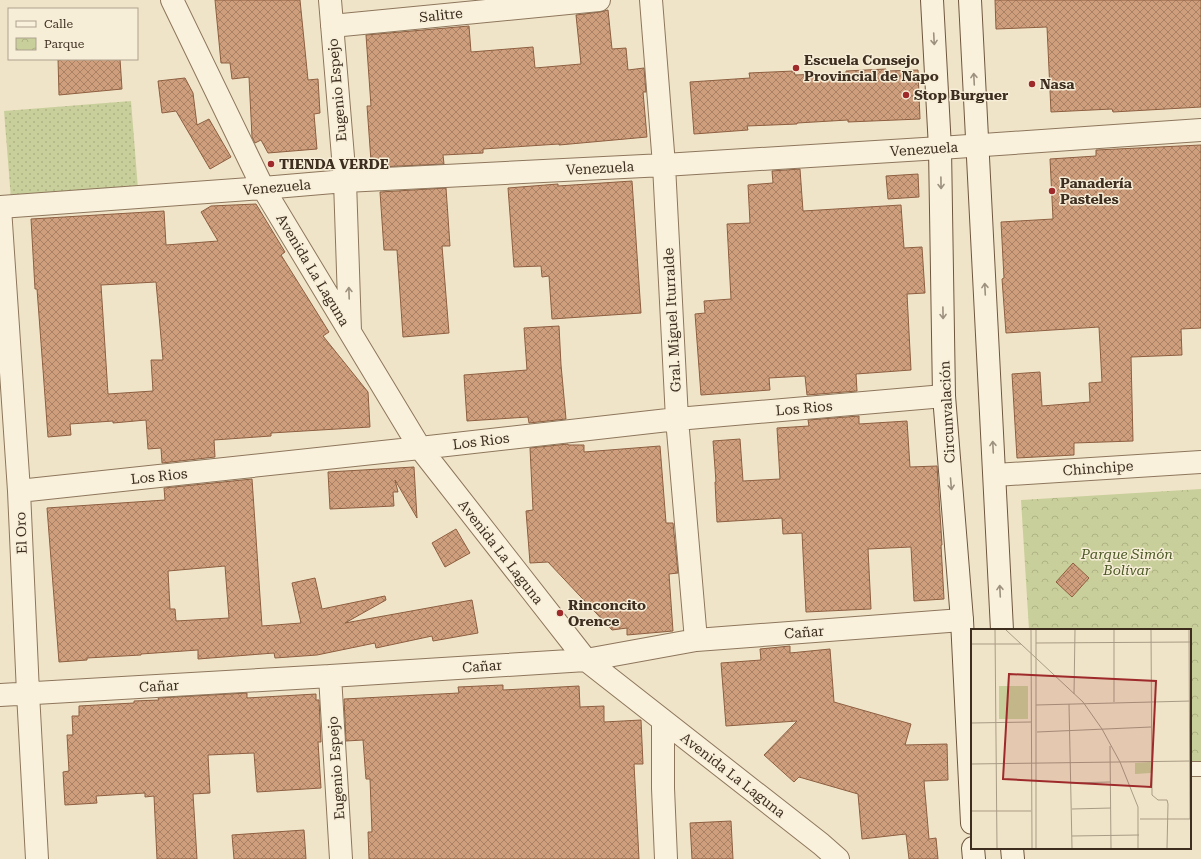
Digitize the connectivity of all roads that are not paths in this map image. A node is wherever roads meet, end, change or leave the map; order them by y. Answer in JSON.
{"nodes":[{"id":1,"x":172,"y":0,"type":"edge"},
{"id":2,"x":330,"y":0,"type":"edge"},
{"id":3,"x":598,"y":0,"type":"edge"},
{"id":4,"x":651,"y":0,"type":"edge"},
{"id":5,"x":932,"y":0,"type":"edge"},
{"id":6,"x":970,"y":0,"type":"edge"},
{"id":7,"x":332,"y":26,"type":"junction"},
{"id":8,"x":1201,"y":130,"type":"edge"},
{"id":9,"x":978,"y":146,"type":"junction"},
{"id":10,"x":940,"y":148,"type":"junction"},
{"id":11,"x":664,"y":165,"type":"junction"},
{"id":12,"x":345,"y":181,"type":"junction"},
{"id":13,"x":263,"y":188,"type":"junction"},
{"id":14,"x":0,"y":207,"type":"edge"},
{"id":15,"x":350,"y":332,"type":"junction"},
{"id":16,"x":944,"y":396,"type":"junction"},
{"id":17,"x":677,"y":419,"type":"junction"},
{"id":18,"x":420,"y":448,"type":"junction"},
{"id":19,"x":1201,"y":462,"type":"edge"},
{"id":20,"x":995,"y":475,"type":"junction"},
{"id":21,"x":19,"y":491,"type":"junction"},
{"id":22,"x":962,"y":620,"type":"junction"},
{"id":23,"x":1002,"y":629,"type":"edge"},
{"id":24,"x":696,"y":640,"type":"junction"},
{"id":25,"x":586,"y":660,"type":"junction"},
{"id":26,"x":330,"y":676,"type":"junction"},
{"id":27,"x":28,"y":693,"type":"junction"},
{"id":28,"x":0,"y":695,"type":"edge"},
{"id":29,"x":663,"y":721,"type":"junction"},
{"id":30,"x":971,"y":803,"type":"edge"},
{"id":31,"x":973,"y":849,"type":"edge"},
{"id":32,"x":37,"y":859,"type":"edge"},
{"id":33,"x":341,"y":859,"type":"edge"},
{"id":34,"x":666,"y":859,"type":"edge"},
{"id":35,"x":838,"y":859,"type":"edge"},
{"id":36,"x":974,"y":859,"type":"edge"}],
"edges":[{"from":1,"to":13,"type":"street","name":"Avenida La Laguna"},
{"from":2,"to":7,"type":"street","name":"Eugenio Espejo"},
{"from":3,"to":7,"type":"street","name":"Salitre"},
{"from":4,"to":11,"type":"street","name":"Gral. Miguel Iturralde"},
{"from":5,"to":10,"type":"street","name":"Circunvalación","one_way":true},
{"from":9,"to":6,"type":"street","one_way":true},
{"from":7,"to":12,"type":"street","name":"Eugenio Espejo"},
{"from":8,"to":9,"type":"street","name":"Venezuela"},
{"from":9,"to":10,"type":"street","name":"Venezuela"},
{"from":20,"to":9,"type":"street","one_way":true},
{"from":10,"to":11,"type":"street","name":"Venezuela"},
{"from":10,"to":16,"type":"street","name":"Circunvalación","one_way":true},
{"from":11,"to":12,"type":"street","name":"Venezuela"},
{"from":11,"to":17,"type":"street","name":"Gral. Miguel Iturralde"},
{"from":12,"to":13,"type":"street","name":"Venezuela"},
{"from":15,"to":12,"type":"street","name":"Avenida La Laguna","one_way":true},
{"from":13,"to":14,"type":"street","name":"Venezuela"},
{"from":13,"to":15,"type":"street","name":"Avenida La Laguna"},
{"from":14,"to":21,"type":"street","name":"El Oro"},
{"from":15,"to":18,"type":"street","name":"Avenida La Laguna"},
{"from":16,"to":17,"type":"street","name":"Los Rios"},
{"from":16,"to":22,"type":"street","name":"Circunvalación","one_way":true},
{"from":17,"to":18,"type":"street","name":"Los Rios"},
{"from":17,"to":24,"type":"street","name":"Gral. Miguel Iturralde"},
{"from":18,"to":21,"type":"street","name":"Los Rios"},
{"from":18,"to":25,"type":"street","name":"Avenida La Laguna"},
{"from":19,"to":20,"type":"street","name":"Chinchipe"},
{"from":23,"to":20,"type":"street","one_way":true},
{"from":21,"to":27,"type":"street","name":"El Oro"},
{"from":22,"to":24,"type":"street","name":"Cañar"},
{"from":22,"to":30,"type":"street","name":"Circunvalación"},
{"from":24,"to":25,"type":"street","name":"Cañar"},
{"from":25,"to":26,"type":"street","name":"Cañar"},
{"from":25,"to":29,"type":"street","name":"Avenida La Laguna"},
{"from":26,"to":27,"type":"street","name":"Cañar"},
{"from":26,"to":33,"type":"street","name":"Eugenio Espejo"},
{"from":27,"to":28,"type":"street","name":"Cañar"},
{"from":27,"to":32,"type":"street","name":"El Oro"},
{"from":29,"to":34,"type":"street"},
{"from":29,"to":35,"type":"street","name":"Avenida La Laguna"},
{"from":31,"to":36,"type":"street"}]}
